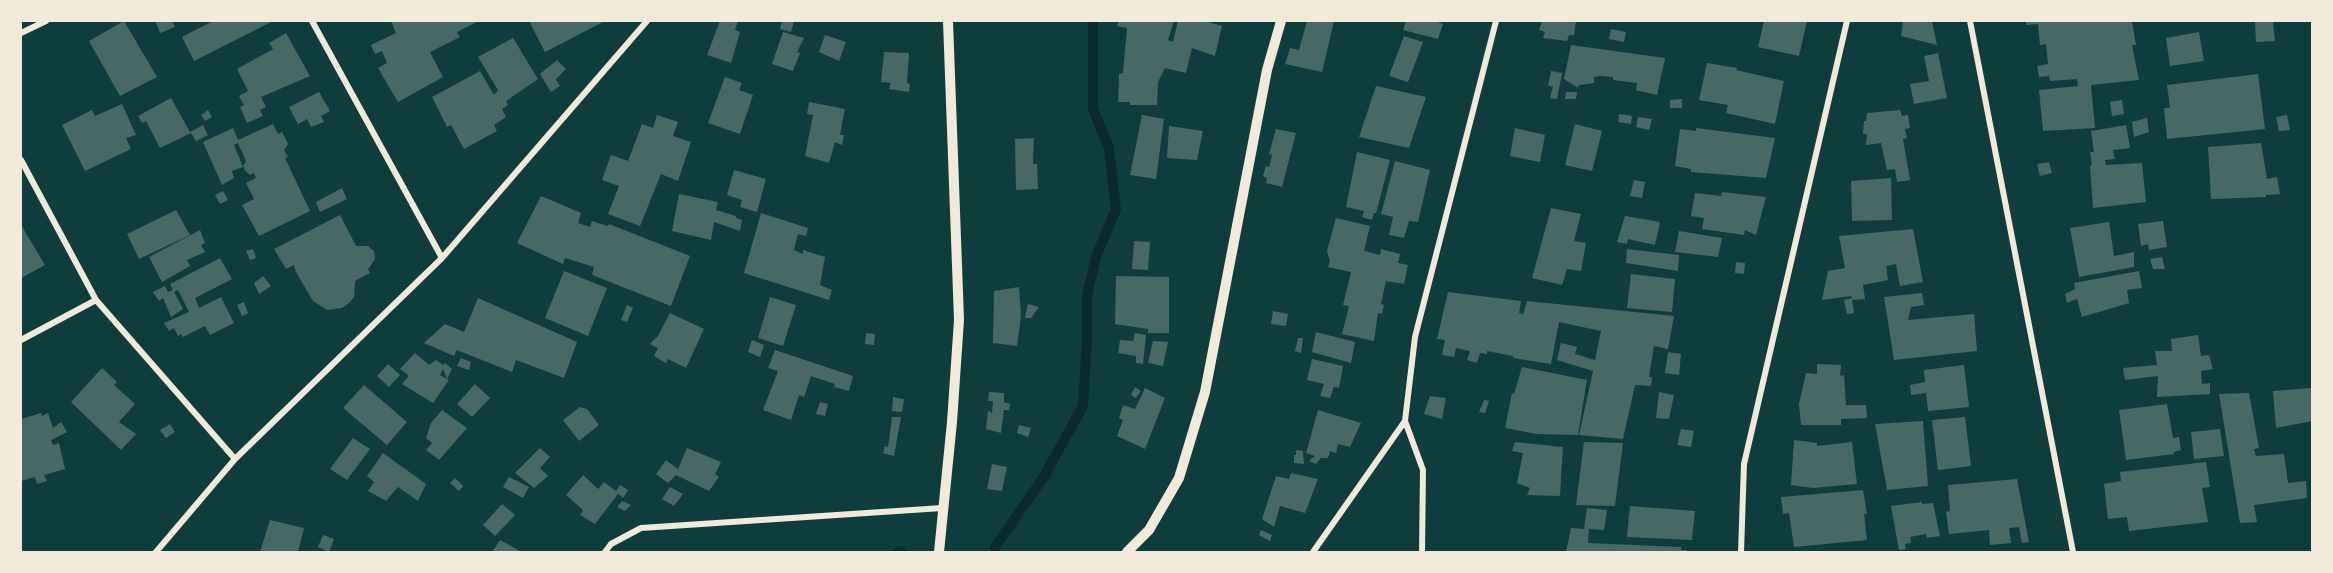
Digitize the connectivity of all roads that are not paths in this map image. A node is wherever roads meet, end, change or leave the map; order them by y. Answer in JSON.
{"nodes":[{"id":1,"x":46,"y":21,"type":"edge"},
{"id":2,"x":312,"y":21,"type":"edge"},
{"id":3,"x":647,"y":21,"type":"edge"},
{"id":4,"x":948,"y":21,"type":"edge"},
{"id":5,"x":1281,"y":21,"type":"edge"},
{"id":6,"x":1496,"y":21,"type":"edge"},
{"id":7,"x":1847,"y":21,"type":"edge"},
{"id":8,"x":1970,"y":21,"type":"edge"},
{"id":9,"x":21,"y":33,"type":"edge"},
{"id":10,"x":21,"y":160,"type":"edge"},
{"id":11,"x":442,"y":258,"type":"junction"},
{"id":12,"x":96,"y":300,"type":"junction"},
{"id":13,"x":21,"y":340,"type":"edge"},
{"id":14,"x":1405,"y":421,"type":"junction"},
{"id":15,"x":235,"y":459,"type":"junction"},
{"id":16,"x":942,"y":508,"type":"junction"},
{"id":17,"x":156,"y":552,"type":"edge"},
{"id":18,"x":605,"y":552,"type":"edge"},
{"id":19,"x":939,"y":552,"type":"edge"},
{"id":20,"x":1127,"y":552,"type":"edge"},
{"id":21,"x":1313,"y":552,"type":"edge"},
{"id":22,"x":1422,"y":552,"type":"edge"},
{"id":23,"x":1741,"y":552,"type":"edge"},
{"id":24,"x":2073,"y":552,"type":"edge"}],
"edges":[{"from":1,"to":9,"type":"street"},
{"from":2,"to":11,"type":"street"},
{"from":3,"to":11,"type":"street"},
{"from":4,"to":16,"type":"street"},
{"from":5,"to":20,"type":"street"},
{"from":6,"to":14,"type":"street"},
{"from":7,"to":23,"type":"street"},
{"from":8,"to":24,"type":"street"},
{"from":10,"to":12,"type":"street"},
{"from":11,"to":15,"type":"street"},
{"from":12,"to":13,"type":"street"},
{"from":12,"to":15,"type":"street"},
{"from":14,"to":21,"type":"street"},
{"from":14,"to":22,"type":"street"},
{"from":15,"to":17,"type":"street"},
{"from":16,"to":18,"type":"street"},
{"from":16,"to":19,"type":"street"}]}
